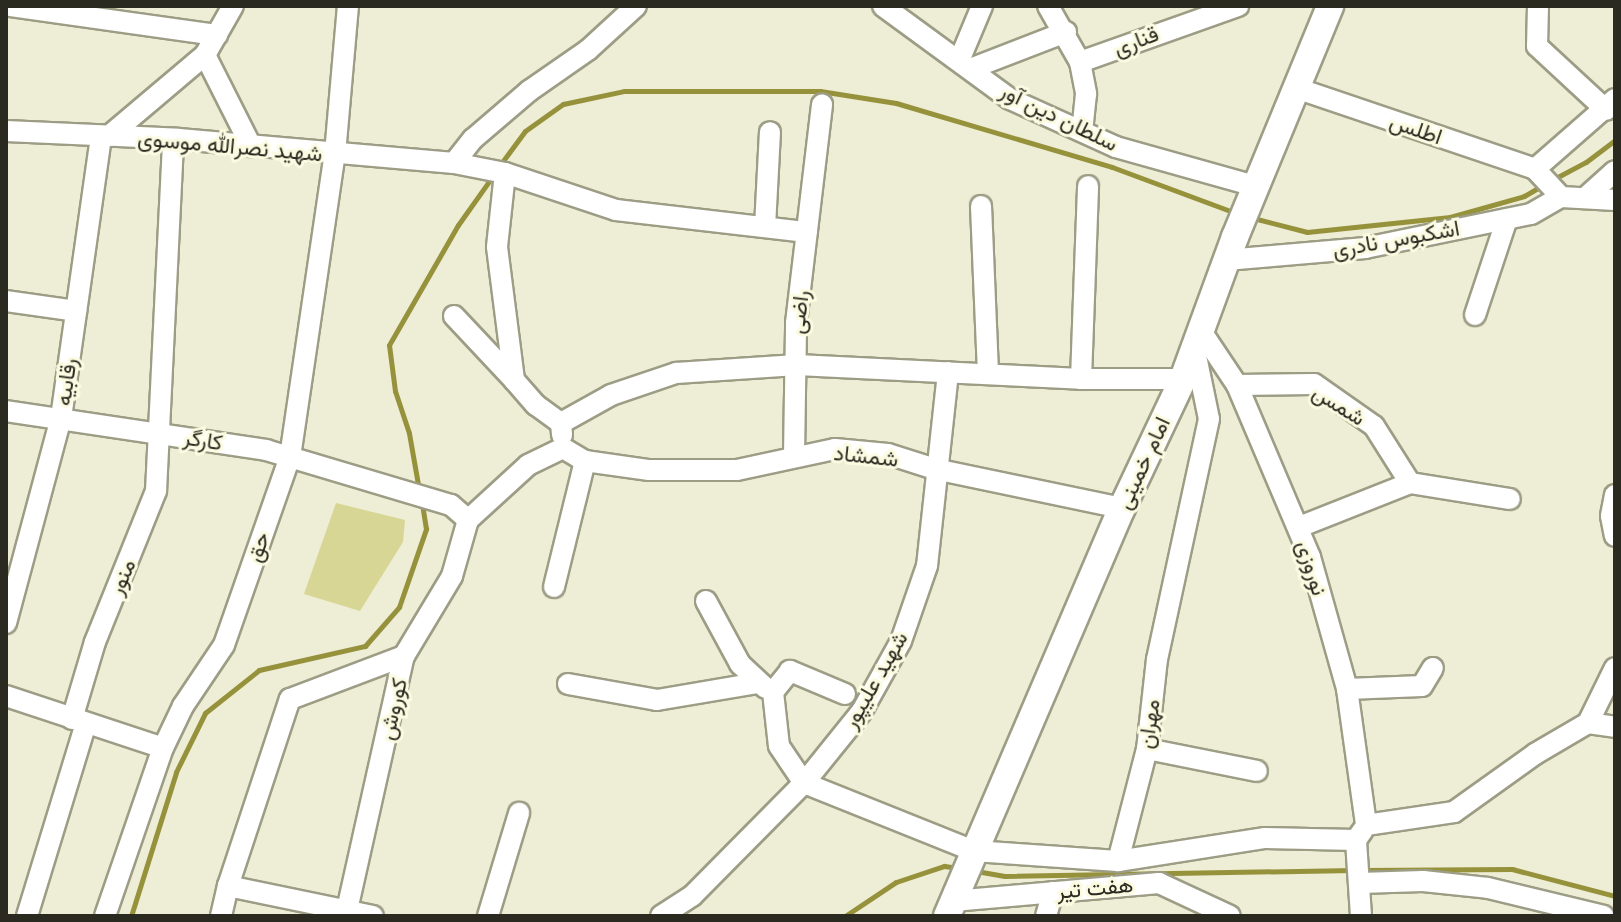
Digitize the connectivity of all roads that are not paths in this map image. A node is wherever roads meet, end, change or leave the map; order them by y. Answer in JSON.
{"nodes":[{"id":1,"x":10,"y":6,"type":"edge"},
{"id":2,"x":233,"y":6,"type":"edge"},
{"id":3,"x":348,"y":6,"type":"edge"},
{"id":4,"x":636,"y":6,"type":"edge"},
{"id":5,"x":883,"y":6,"type":"edge"},
{"id":6,"x":982,"y":6,"type":"edge"},
{"id":7,"x":1048,"y":6,"type":"edge"},
{"id":8,"x":1238,"y":6,"type":"edge"},
{"id":9,"x":1330,"y":6,"type":"edge"},
{"id":10,"x":1538,"y":6,"type":"edge"},
{"id":11,"x":1066,"y":32,"type":"junction"},
{"id":12,"x":217,"y":35,"type":"junction"},
{"id":13,"x":205,"y":55,"type":"junction"},
{"id":14,"x":1080,"y":62,"type":"junction"},
{"id":15,"x":965,"y":65,"type":"junction"},
{"id":16,"x":1296,"y":88,"type":"junction"},
{"id":17,"x":822,"y":105,"type":"dead end"},
{"id":18,"x":1611,"y":105,"type":"edge"},
{"id":19,"x":6,"y":131,"type":"edge"},
{"id":20,"x":1082,"y":131,"type":"junction"},
{"id":21,"x":770,"y":132,"type":"dead end"},
{"id":22,"x":105,"y":136,"type":"junction"},
{"id":23,"x":173,"y":139,"type":"junction"},
{"id":24,"x":251,"y":146,"type":"junction"},
{"id":25,"x":335,"y":154,"type":"junction"},
{"id":26,"x":454,"y":163,"type":"junction"},
{"id":27,"x":1535,"y":169,"type":"junction"},
{"id":28,"x":1615,"y":171,"type":"edge"},
{"id":29,"x":505,"y":173,"type":"junction"},
{"id":30,"x":1088,"y":186,"type":"dead end"},
{"id":31,"x":1252,"y":195,"type":"junction"},
{"id":32,"x":1561,"y":197,"type":"junction"},
{"id":33,"x":1585,"y":198,"type":"junction"},
{"id":34,"x":1615,"y":200,"type":"edge"},
{"id":35,"x":981,"y":206,"type":"dead end"},
{"id":36,"x":1507,"y":219,"type":"junction"},
{"id":37,"x":765,"y":227,"type":"junction"},
{"id":38,"x":807,"y":232,"type":"junction"},
{"id":39,"x":1230,"y":249,"type":"junction"},
{"id":40,"x":6,"y":301,"type":"edge"},
{"id":41,"x":76,"y":311,"type":"junction"},
{"id":42,"x":1475,"y":315,"type":"dead end"},
{"id":43,"x":454,"y":316,"type":"dead end"},
{"id":44,"x":1198,"y":341,"type":"junction"},
{"id":45,"x":797,"y":365,"type":"junction"},
{"id":46,"x":948,"y":372,"type":"junction"},
{"id":47,"x":988,"y":373,"type":"junction"},
{"id":48,"x":1081,"y":379,"type":"junction"},
{"id":49,"x":1183,"y":379,"type":"junction"},
{"id":50,"x":514,"y":380,"type":"junction"},
{"id":51,"x":1237,"y":385,"type":"junction"},
{"id":52,"x":6,"y":411,"type":"edge"},
{"id":53,"x":61,"y":418,"type":"junction"},
{"id":54,"x":561,"y":423,"type":"junction"},
{"id":55,"x":158,"y":433,"type":"junction"},
{"id":56,"x":563,"y":448,"type":"junction"},
{"id":57,"x":794,"y":456,"type":"junction"},
{"id":58,"x":290,"y":457,"type":"junction"},
{"id":59,"x":585,"y":461,"type":"junction"},
{"id":60,"x":935,"y":469,"type":"junction"},
{"id":61,"x":1410,"y":483,"type":"junction"},
{"id":62,"x":1615,"y":495,"type":"edge"},
{"id":63,"x":1510,"y":499,"type":"dead end"},
{"id":64,"x":1122,"y":508,"type":"junction"},
{"id":65,"x":468,"y":520,"type":"junction"},
{"id":66,"x":1614,"y":523,"type":"edge"},
{"id":67,"x":1299,"y":527,"type":"junction"},
{"id":68,"x":554,"y":587,"type":"dead end"},
{"id":69,"x":706,"y":601,"type":"dead end"},
{"id":70,"x":6,"y":623,"type":"edge"},
{"id":71,"x":404,"y":656,"type":"junction"},
{"id":72,"x":1433,"y":668,"type":"dead end"},
{"id":73,"x":1615,"y":668,"type":"edge"},
{"id":74,"x":568,"y":684,"type":"dead end"},
{"id":75,"x":765,"y":688,"type":"junction"},
{"id":76,"x":1347,"y":689,"type":"junction"},
{"id":77,"x":845,"y":694,"type":"dead end"},
{"id":78,"x":6,"y":696,"type":"edge"},
{"id":79,"x":79,"y":721,"type":"junction"},
{"id":80,"x":1588,"y":723,"type":"junction"},
{"id":81,"x":1615,"y":727,"type":"edge"},
{"id":82,"x":163,"y":748,"type":"junction"},
{"id":83,"x":1147,"y":749,"type":"junction"},
{"id":84,"x":1257,"y":771,"type":"dead end"},
{"id":85,"x":804,"y":783,"type":"junction"},
{"id":86,"x":519,"y":813,"type":"dead end"},
{"id":87,"x":1360,"y":842,"type":"junction"},
{"id":88,"x":1118,"y":861,"type":"junction"},
{"id":89,"x":962,"y":881,"type":"edge"},
{"id":90,"x":1360,"y":883,"type":"junction"},
{"id":91,"x":228,"y":886,"type":"junction"},
{"id":92,"x":1053,"y":892,"type":"junction"},
{"id":93,"x":347,"y":910,"type":"junction"},
{"id":94,"x":1225,"y":915,"type":"edge"},
{"id":95,"x":27,"y":916,"type":"edge"},
{"id":96,"x":105,"y":916,"type":"edge"},
{"id":97,"x":221,"y":916,"type":"edge"},
{"id":98,"x":373,"y":916,"type":"edge"},
{"id":99,"x":488,"y":916,"type":"edge"},
{"id":100,"x":661,"y":916,"type":"edge"},
{"id":101,"x":1046,"y":916,"type":"edge"},
{"id":102,"x":1361,"y":916,"type":"edge"},
{"id":103,"x":1604,"y":916,"type":"edge"}],
"edges":[{"from":1,"to":12,"type":"street"},
{"from":2,"to":12,"type":"street"},
{"from":3,"to":25,"type":"street","name":"حق"},
{"from":4,"to":26,"type":"street"},
{"from":5,"to":15,"type":"street","name":"سلطان دین آور"},
{"from":6,"to":15,"type":"street"},
{"from":7,"to":11,"type":"street"},
{"from":8,"to":14,"type":"street","name":"قناری"},
{"from":9,"to":16,"type":"main road","name":"امام خمینی"},
{"from":10,"to":18,"type":"street"},
{"from":11,"to":14,"type":"street"},
{"from":11,"to":15,"type":"street"},
{"from":12,"to":13,"type":"street"},
{"from":13,"to":22,"type":"street"},
{"from":13,"to":24,"type":"street"},
{"from":14,"to":20,"type":"street"},
{"from":15,"to":20,"type":"street","name":"سلطان دین آور"},
{"from":16,"to":27,"type":"street","name":"اطلس"},
{"from":16,"to":31,"type":"main road","name":"امام خمینی"},
{"from":17,"to":38,"type":"street","name":"راضی"},
{"from":18,"to":27,"type":"street"},
{"from":19,"to":22,"type":"street","name":"شهید نصرالله موسوی"},
{"from":20,"to":31,"type":"street","name":"سلطان دین آور"},
{"from":21,"to":37,"type":"street"},
{"from":22,"to":23,"type":"street","name":"شهید نصرالله موسوی"},
{"from":22,"to":41,"type":"street","name":"رقابیه"},
{"from":23,"to":24,"type":"street","name":"شهید نصرالله موسوی"},
{"from":23,"to":55,"type":"street","name":"منور"},
{"from":24,"to":25,"type":"street","name":"شهید نصرالله موسوی"},
{"from":25,"to":26,"type":"street","name":"شهید نصرالله موسوی"},
{"from":25,"to":58,"type":"street","name":"حق"},
{"from":26,"to":29,"type":"street","name":"شهید نصرالله موسوی"},
{"from":27,"to":32,"type":"street"},
{"from":28,"to":33,"type":"street"},
{"from":29,"to":37,"type":"street"},
{"from":29,"to":50,"type":"street"},
{"from":30,"to":48,"type":"street"},
{"from":31,"to":39,"type":"main road","name":"امام خمینی"},
{"from":32,"to":33,"type":"street"},
{"from":32,"to":36,"type":"street","name":"اشکبوس نادری"},
{"from":33,"to":34,"type":"street"},
{"from":35,"to":47,"type":"street"},
{"from":36,"to":39,"type":"street","name":"اشکبوس نادری"},
{"from":36,"to":42,"type":"street"},
{"from":37,"to":38,"type":"street"},
{"from":38,"to":45,"type":"street","name":"راضی"},
{"from":39,"to":44,"type":"main road","name":"امام خمینی"},
{"from":40,"to":41,"type":"street"},
{"from":41,"to":53,"type":"street","name":"رقابیه"},
{"from":43,"to":50,"type":"street"},
{"from":44,"to":49,"type":"main road","name":"امام خمینی"},
{"from":44,"to":51,"type":"street","name":"نوروزی"},
{"from":44,"to":83,"type":"street","name":"مهران"},
{"from":45,"to":46,"type":"street","name":"راضی"},
{"from":45,"to":54,"type":"street"},
{"from":45,"to":57,"type":"street"},
{"from":46,"to":47,"type":"street","name":"راضی"},
{"from":46,"to":60,"type":"street","name":"شهید علیپور"},
{"from":47,"to":48,"type":"street","name":"راضی"},
{"from":48,"to":49,"type":"street","name":"راضی"},
{"from":49,"to":64,"type":"main road","name":"امام خمینی"},
{"from":50,"to":54,"type":"street"},
{"from":51,"to":61,"type":"street","name":"شمس"},
{"from":51,"to":67,"type":"street","name":"نوروزی"},
{"from":52,"to":53,"type":"street","name":"کارگر"},
{"from":53,"to":55,"type":"street","name":"کارگر"},
{"from":53,"to":70,"type":"street","name":"رقابیه"},
{"from":54,"to":56,"type":"street"},
{"from":55,"to":58,"type":"street","name":"کارگر"},
{"from":55,"to":79,"type":"street","name":"منور"},
{"from":56,"to":59,"type":"street","name":"شمشاد"},
{"from":56,"to":65,"type":"street"},
{"from":57,"to":59,"type":"street","name":"شمشاد"},
{"from":57,"to":60,"type":"street","name":"شمشاد"},
{"from":58,"to":65,"type":"street","name":"کارگر"},
{"from":58,"to":82,"type":"street","name":"حق"},
{"from":59,"to":68,"type":"street"},
{"from":60,"to":64,"type":"street","name":"شمشاد"},
{"from":60,"to":85,"type":"street","name":"شهید علیپور"},
{"from":61,"to":63,"type":"street"},
{"from":61,"to":67,"type":"street"},
{"from":62,"to":66,"type":"street"},
{"from":64,"to":89,"type":"main road","name":"امام خمینی"},
{"from":65,"to":71,"type":"street","name":"کوروش"},
{"from":67,"to":76,"type":"street","name":"نوروزی"},
{"from":69,"to":75,"type":"street"},
{"from":71,"to":91,"type":"street"},
{"from":71,"to":93,"type":"street","name":"کوروش"},
{"from":72,"to":76,"type":"street"},
{"from":73,"to":80,"type":"street"},
{"from":74,"to":75,"type":"street"},
{"from":75,"to":77,"type":"street"},
{"from":75,"to":85,"type":"street"},
{"from":76,"to":87,"type":"street","name":"نوروزی"},
{"from":78,"to":79,"type":"street"},
{"from":79,"to":82,"type":"street"},
{"from":79,"to":95,"type":"street","name":"منور"},
{"from":80,"to":81,"type":"street"},
{"from":80,"to":87,"type":"street"},
{"from":82,"to":96,"type":"street","name":"حق"},
{"from":83,"to":84,"type":"street"},
{"from":83,"to":88,"type":"street","name":"مهران"},
{"from":85,"to":89,"type":"street"},
{"from":85,"to":100,"type":"street","name":"شهید علیپور"},
{"from":86,"to":99,"type":"street"},
{"from":87,"to":88,"type":"street"},
{"from":87,"to":90,"type":"street","name":"نوروزی"},
{"from":88,"to":89,"type":"street"},
{"from":89,"to":92,"type":"street","name":"هفت تیر"},
{"from":90,"to":102,"type":"street"},
{"from":90,"to":103,"type":"street"},
{"from":91,"to":93,"type":"street"},
{"from":91,"to":97,"type":"street"},
{"from":92,"to":94,"type":"street","name":"هفت تیر"},
{"from":92,"to":101,"type":"street"},
{"from":93,"to":98,"type":"street"}]}
